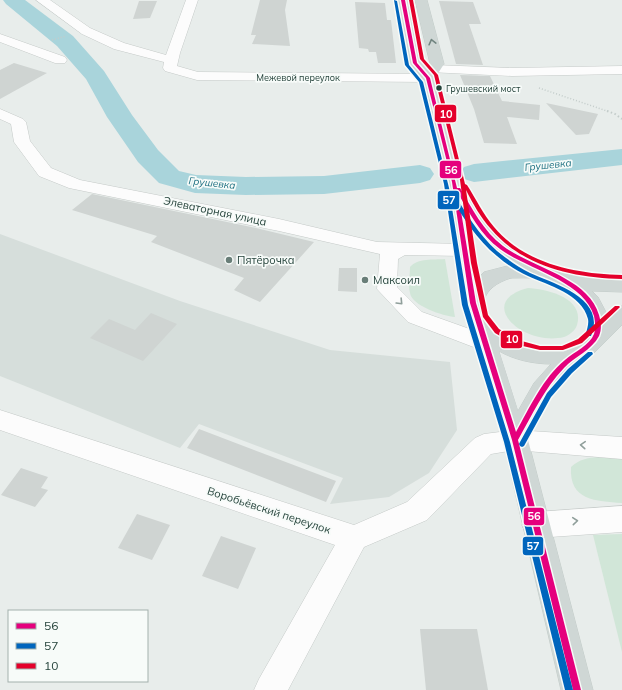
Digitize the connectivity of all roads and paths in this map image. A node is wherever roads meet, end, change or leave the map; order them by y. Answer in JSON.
{"nodes":[{"id":1,"x":42,"y":0,"type":"edge"},
{"id":2,"x":192,"y":0,"type":"edge"},
{"id":3,"x":403,"y":0,"type":"edge"},
{"id":4,"x":421,"y":0,"type":"edge"},
{"id":5,"x":71,"y":35,"type":"dead end"},
{"id":6,"x":0,"y":38,"type":"edge"},
{"id":7,"x":46,"y":41,"type":"dead end"},
{"id":8,"x":60,"y":60,"type":"dead end"},
{"id":9,"x":171,"y":64,"type":"junction"},
{"id":10,"x":622,"y":70,"type":"edge"},
{"id":11,"x":512,"y":72,"type":"junction"},
{"id":12,"x":431,"y":74,"type":"junction"},
{"id":13,"x":0,"y":113,"type":"edge"},
{"id":14,"x":622,"y":119,"type":"edge"},
{"id":15,"x":454,"y":182,"type":"junction"},
{"id":16,"x":401,"y":249,"type":"junction"},
{"id":17,"x":464,"y":250,"type":"junction"},
{"id":18,"x":555,"y":276,"type":"junction"},
{"id":19,"x":622,"y":285,"type":"edge"},
{"id":20,"x":476,"y":312,"type":"junction"},
{"id":21,"x":622,"y":313,"type":"edge"},
{"id":22,"x":591,"y":342,"type":"junction"},
{"id":23,"x":484,"y":343,"type":"junction"},
{"id":24,"x":0,"y":420,"type":"edge"},
{"id":25,"x":515,"y":440,"type":"junction"},
{"id":26,"x":622,"y":448,"type":"edge"},
{"id":27,"x":622,"y":519,"type":"edge"},
{"id":28,"x":536,"y":525,"type":"junction"},
{"id":29,"x":354,"y":538,"type":"junction"},
{"id":30,"x":270,"y":690,"type":"edge"},
{"id":31,"x":577,"y":690,"type":"edge"}],
"edges":[{"from":1,"to":9,"type":"street","name":"Межевой переулок"},
{"from":2,"to":9,"type":"street"},
{"from":3,"to":12,"type":"main road"},
{"from":12,"to":4,"type":"main road","one_way":true},
{"from":5,"to":7,"type":"path"},
{"from":6,"to":8,"type":"street"},
{"from":9,"to":12,"type":"street","name":"Межевой переулок"},
{"from":10,"to":11,"type":"street","name":"Межевой переулок"},
{"from":11,"to":12,"type":"street","name":"Межевой переулок"},
{"from":11,"to":14,"type":"path"},
{"from":12,"to":15,"type":"main road"},
{"from":13,"to":16,"type":"street","name":"Элеваторная улица"},
{"from":15,"to":17,"type":"main road"},
{"from":15,"to":18,"type":"main road"},
{"from":16,"to":17,"type":"street","name":"Элеваторная улица"},
{"from":16,"to":23,"type":"street","one_way":true},
{"from":17,"to":20,"type":"main road"},
{"from":18,"to":19,"type":"main road"},
{"from":18,"to":20,"type":"main road"},
{"from":18,"to":22,"type":"main road"},
{"from":20,"to":22,"type":"main road"},
{"from":20,"to":23,"type":"main road"},
{"from":21,"to":22,"type":"main road"},
{"from":22,"to":25,"type":"main road"},
{"from":23,"to":25,"type":"main road"},
{"from":24,"to":29,"type":"street","name":"Воробьёвский переулок"},
{"from":26,"to":25,"type":"street","one_way":true},
{"from":25,"to":28,"type":"main road"},
{"from":25,"to":29,"type":"street"},
{"from":28,"to":27,"type":"street","one_way":true},
{"from":28,"to":31,"type":"main road"},
{"from":29,"to":30,"type":"street"}]}
